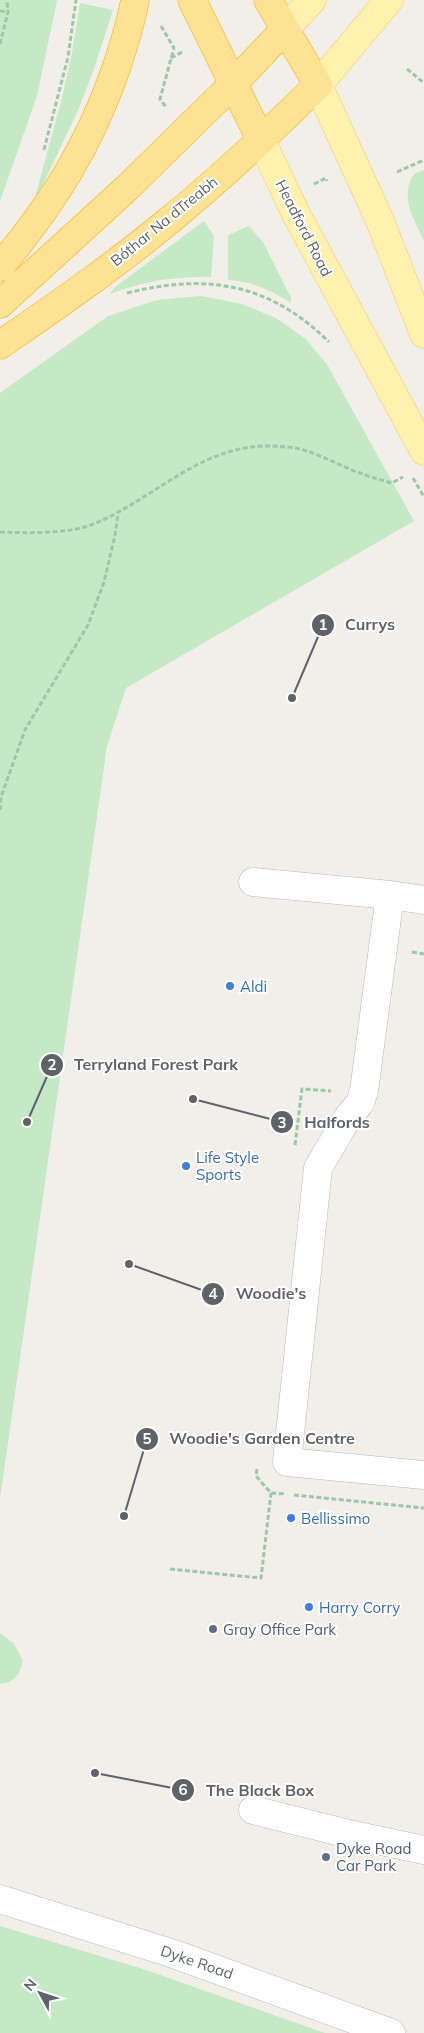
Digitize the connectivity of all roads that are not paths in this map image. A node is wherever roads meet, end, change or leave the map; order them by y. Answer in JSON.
{"nodes":[{"id":1,"x":135,"y":0,"type":"edge"},
{"id":2,"x":192,"y":0,"type":"edge"},
{"id":3,"x":268,"y":0,"type":"edge"},
{"id":4,"x":312,"y":0,"type":"edge"},
{"id":5,"x":389,"y":0,"type":"edge"},
{"id":6,"x":285,"y":29,"type":"junction"},
{"id":7,"x":234,"y":83,"type":"junction"},
{"id":8,"x":318,"y":85,"type":"junction"},
{"id":9,"x":261,"y":140,"type":"junction"},
{"id":10,"x":0,"y":267,"type":"edge"},
{"id":11,"x":0,"y":304,"type":"edge"},
{"id":12,"x":424,"y":334,"type":"edge"},
{"id":13,"x":0,"y":345,"type":"edge"},
{"id":14,"x":417,"y":462,"type":"edge"},
{"id":15,"x":253,"y":882,"type":"dead end"},
{"id":16,"x":390,"y":895,"type":"junction"},
{"id":17,"x":424,"y":900,"type":"edge"},
{"id":18,"x":424,"y":1475,"type":"edge"},
{"id":19,"x":253,"y":1810,"type":"dead end"},
{"id":20,"x":424,"y":1850,"type":"edge"},
{"id":21,"x":0,"y":1899,"type":"edge"},
{"id":22,"x":391,"y":2033,"type":"edge"}],
"edges":[{"from":1,"to":10,"type":"highway"},
{"from":2,"to":7,"type":"highway","name":"Headford Road"},
{"from":3,"to":6,"type":"highway"},
{"from":4,"to":6,"type":"main road"},
{"from":5,"to":8,"type":"main road"},
{"from":6,"to":7,"type":"highway"},
{"from":6,"to":8,"type":"highway"},
{"from":7,"to":9,"type":"highway","name":"Headford Road"},
{"from":7,"to":11,"type":"highway"},
{"from":8,"to":9,"type":"highway","name":"Bóthar Na dTreabh"},
{"from":8,"to":12,"type":"main road"},
{"from":9,"to":13,"type":"highway","name":"Bóthar Na dTreabh"},
{"from":9,"to":14,"type":"main road","name":"Headford Road"},
{"from":15,"to":16,"type":"street"},
{"from":16,"to":17,"type":"street"},
{"from":16,"to":18,"type":"street"},
{"from":19,"to":20,"type":"street"},
{"from":21,"to":22,"type":"street","name":"Dyke Road"}]}
